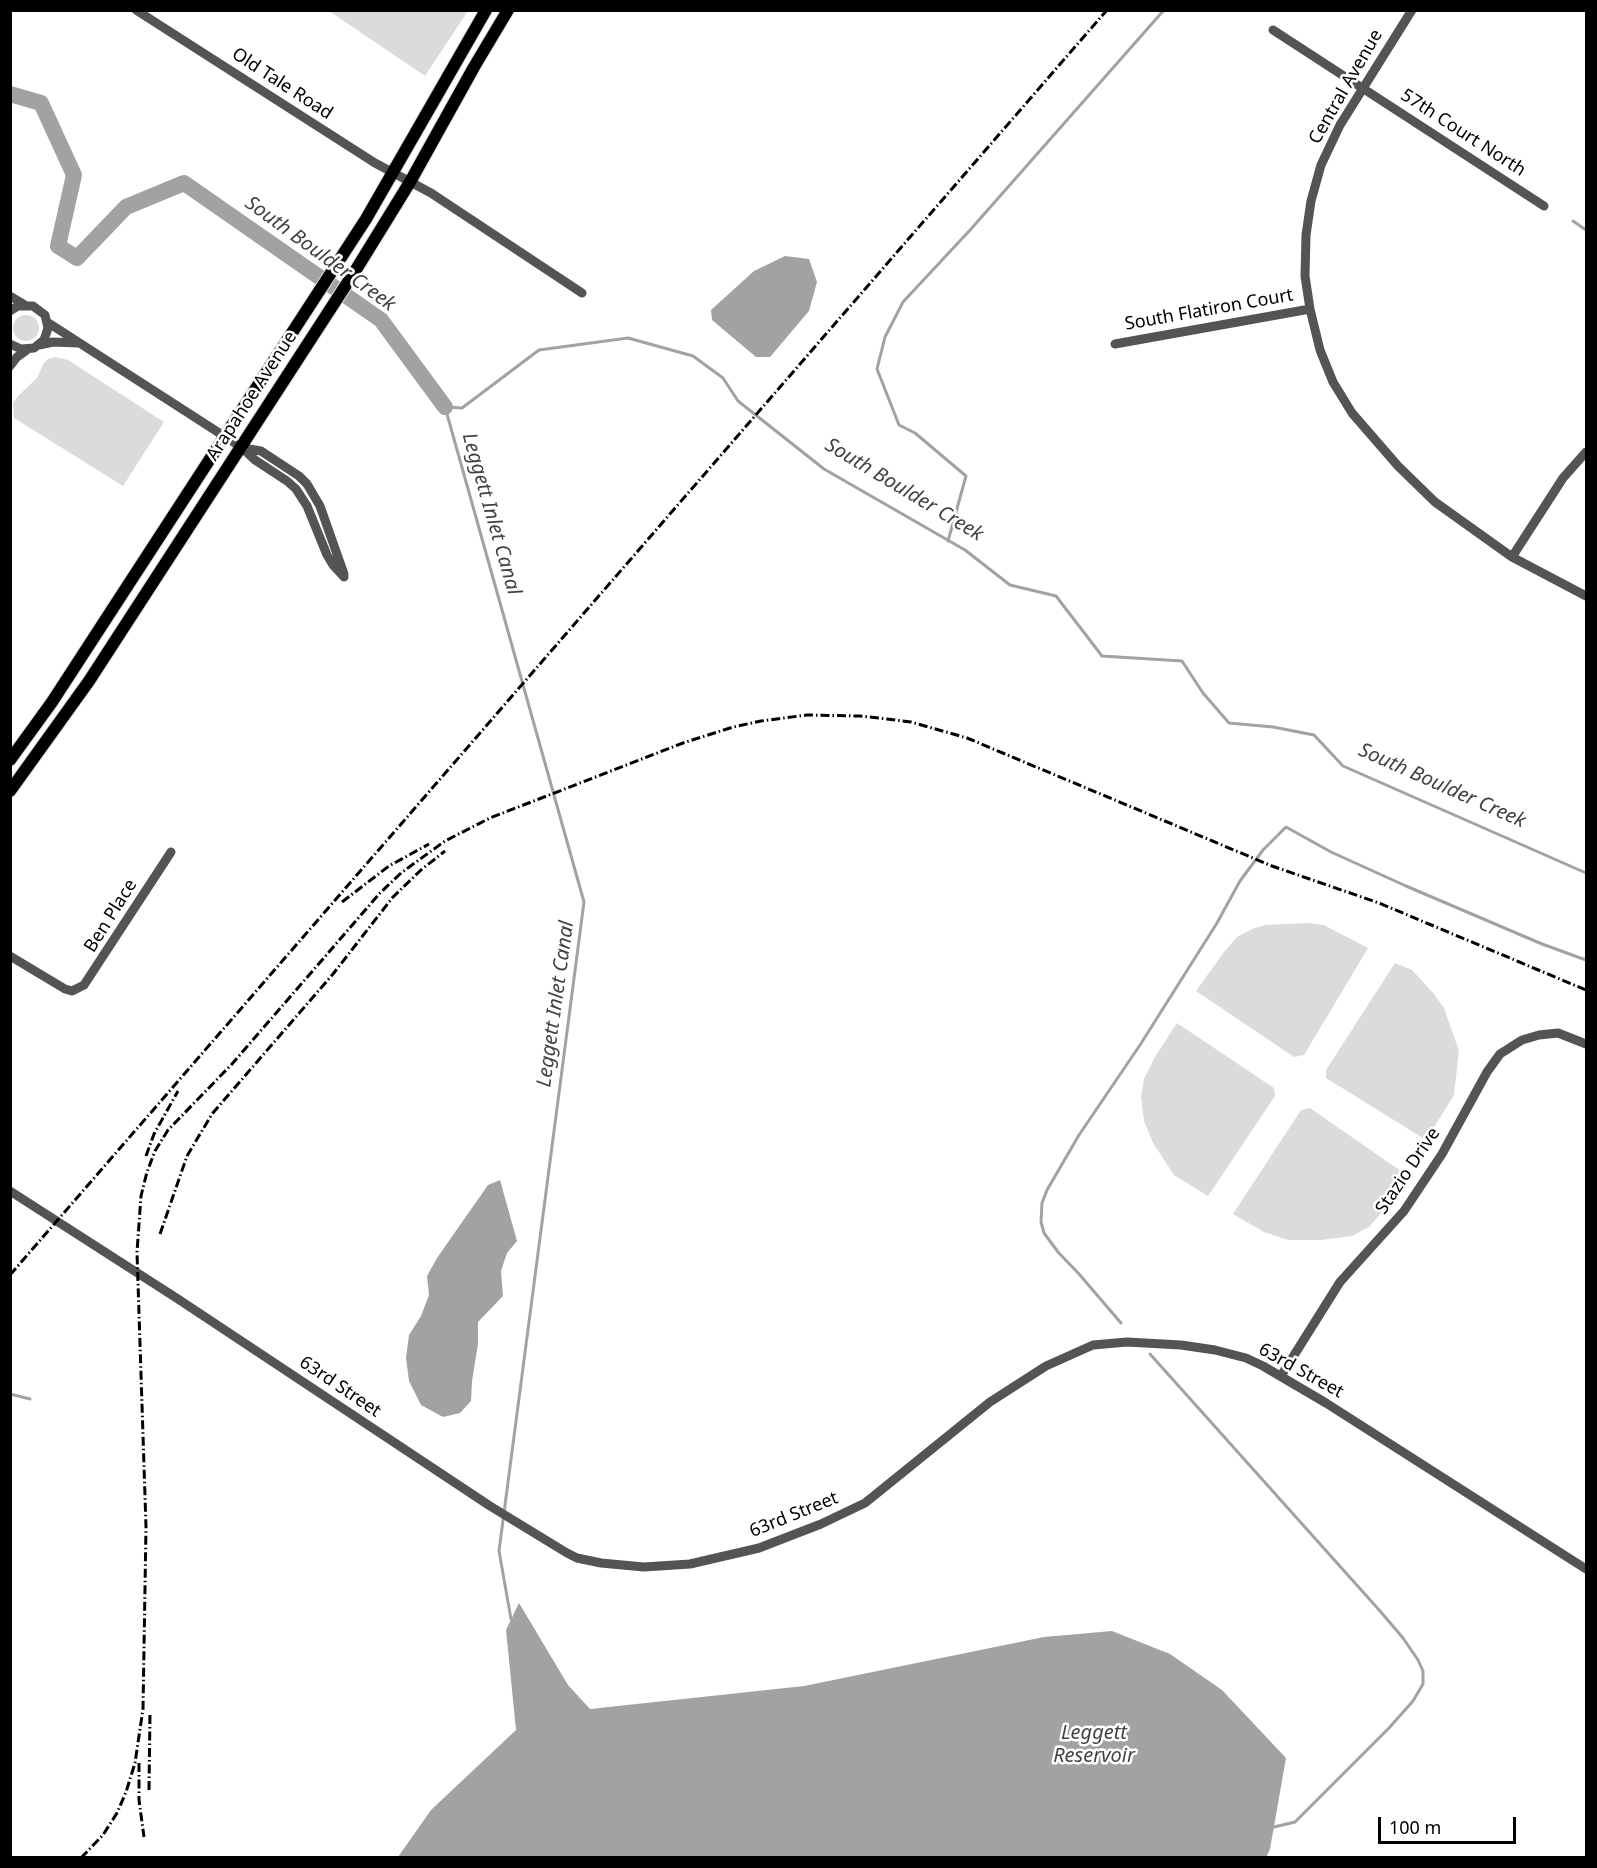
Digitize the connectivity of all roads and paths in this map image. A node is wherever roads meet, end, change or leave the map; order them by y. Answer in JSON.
{"nodes":[{"id":1,"x":136,"y":10,"type":"edge"},
{"id":2,"x":486,"y":10,"type":"edge"},
{"id":3,"x":508,"y":10,"type":"edge"},
{"id":4,"x":1412,"y":10,"type":"edge"},
{"id":5,"x":1273,"y":30,"type":"dead end"},
{"id":6,"x":1363,"y":87,"type":"junction"},
{"id":7,"x":394,"y":173,"type":"junction"},
{"id":8,"x":410,"y":182,"type":"junction"},
{"id":9,"x":1545,"y":206,"type":"dead end"},
{"id":10,"x":582,"y":293,"type":"dead end"},
{"id":11,"x":10,"y":296,"type":"edge"},
{"id":12,"x":25,"y":305,"type":"junction"},
{"id":13,"x":1310,"y":309,"type":"junction"},
{"id":14,"x":10,"y":311,"type":"edge"},
{"id":15,"x":47,"y":322,"type":"junction"},
{"id":16,"x":83,"y":343,"type":"junction"},
{"id":17,"x":10,"y":344,"type":"edge"},
{"id":18,"x":1115,"y":344,"type":"dead end"},
{"id":19,"x":39,"y":345,"type":"junction"},
{"id":20,"x":28,"y":350,"type":"junction"},
{"id":21,"x":10,"y":366,"type":"edge"},
{"id":22,"x":225,"y":437,"type":"junction"},
{"id":23,"x":241,"y":447,"type":"junction"},
{"id":24,"x":1587,"y":452,"type":"edge"},
{"id":25,"x":1512,"y":556,"type":"junction"},
{"id":26,"x":1587,"y":596,"type":"edge"},
{"id":27,"x":10,"y":760,"type":"edge"},
{"id":28,"x":10,"y":791,"type":"edge"},
{"id":29,"x":171,"y":852,"type":"dead end"},
{"id":30,"x":10,"y":956,"type":"edge"},
{"id":31,"x":1587,"y":1044,"type":"edge"},
{"id":32,"x":10,"y":1191,"type":"edge"},
{"id":33,"x":1281,"y":1376,"type":"junction"},
{"id":34,"x":1587,"y":1569,"type":"edge"}],
"edges":[{"from":1,"to":7,"type":"street","name":"Old Tale Road"},
{"from":2,"to":7,"type":"main road","name":"Arapahoe Avenue"},
{"from":3,"to":8,"type":"main road","name":"Arapahoe Avenue"},
{"from":4,"to":6,"type":"street","name":"Central Avenue"},
{"from":5,"to":6,"type":"street","name":"57th Court North"},
{"from":6,"to":9,"type":"street","name":"57th Court North"},
{"from":6,"to":13,"type":"street","name":"Central Avenue"},
{"from":7,"to":8,"type":"street","name":"Old Tale Road"},
{"from":7,"to":22,"type":"main road","name":"Arapahoe Avenue"},
{"from":8,"to":10,"type":"street","name":"Old Tale Road"},
{"from":8,"to":23,"type":"main road","name":"Arapahoe Avenue"},
{"from":11,"to":12,"type":"street"},
{"from":12,"to":14,"type":"street"},
{"from":12,"to":15,"type":"street"},
{"from":13,"to":18,"type":"street","name":"South Flatiron Court"},
{"from":13,"to":25,"type":"street","name":"Central Avenue"},
{"from":15,"to":16,"type":"street"},
{"from":15,"to":19,"type":"street"},
{"from":16,"to":19,"type":"street"},
{"from":16,"to":22,"type":"street"},
{"from":17,"to":20,"type":"street"},
{"from":19,"to":20,"type":"street"},
{"from":20,"to":21,"type":"street"},
{"from":22,"to":23,"type":"street"},
{"from":22,"to":27,"type":"main road","name":"Arapahoe Avenue"},
{"from":23,"to":23,"type":"street"},
{"from":23,"to":28,"type":"main road","name":"Arapahoe Avenue"},
{"from":24,"to":25,"type":"street"},
{"from":25,"to":26,"type":"street","name":"Central Avenue"},
{"from":29,"to":30,"type":"street","name":"Ben Place"},
{"from":31,"to":33,"type":"street","name":"Stazio Drive"},
{"from":32,"to":33,"type":"street","name":"63rd Street"},
{"from":33,"to":34,"type":"street","name":"63rd Street"}]}
